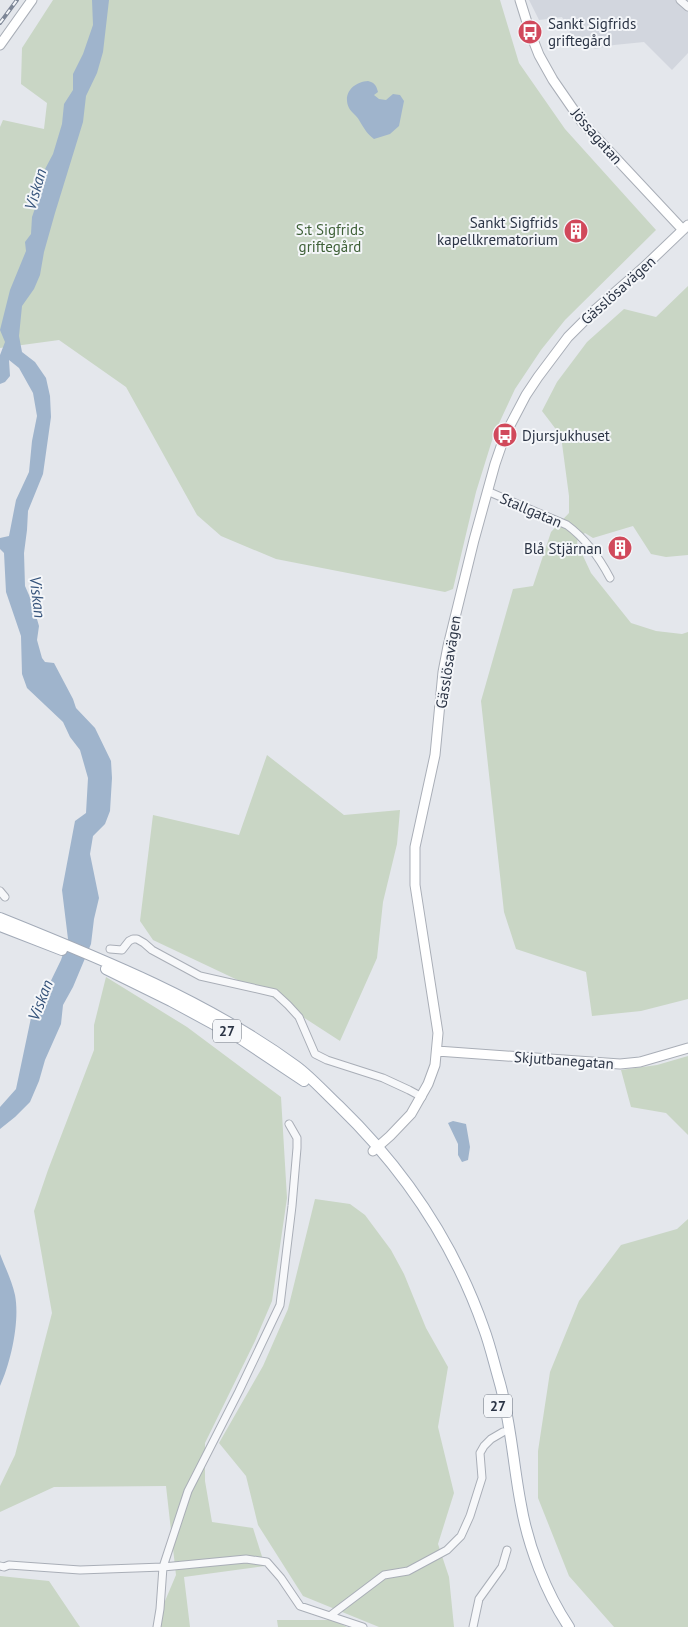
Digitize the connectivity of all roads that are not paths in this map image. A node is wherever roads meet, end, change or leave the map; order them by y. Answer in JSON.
{"nodes":[{"id":1,"x":32,"y":0,"type":"edge"},
{"id":2,"x":520,"y":0,"type":"edge"},
{"id":3,"x":680,"y":0,"type":"edge"},
{"id":4,"x":688,"y":7,"type":"edge"},
{"id":5,"x":0,"y":45,"type":"edge"},
{"id":6,"x":686,"y":227,"type":"edge"},
{"id":7,"x":487,"y":492,"type":"junction"},
{"id":8,"x":610,"y":578,"type":"dead end"},
{"id":9,"x":0,"y":918,"type":"edge"},
{"id":10,"x":0,"y":926,"type":"edge"},
{"id":11,"x":57,"y":944,"type":"junction"},
{"id":12,"x":110,"y":948,"type":"dead end"},
{"id":13,"x":688,"y":1048,"type":"edge"},
{"id":14,"x":437,"y":1051,"type":"junction"},
{"id":15,"x":422,"y":1097,"type":"junction"},
{"id":16,"x":289,"y":1124,"type":"dead end"},
{"id":17,"x":376,"y":1149,"type":"junction"},
{"id":18,"x":503,"y":1432,"type":"junction"},
{"id":19,"x":507,"y":1550,"type":"dead end"},
{"id":20,"x":0,"y":1566,"type":"edge"},
{"id":21,"x":163,"y":1566,"type":"junction"},
{"id":22,"x":331,"y":1615,"type":"junction"},
{"id":23,"x":156,"y":1627,"type":"edge"},
{"id":24,"x":363,"y":1627,"type":"edge"},
{"id":25,"x":473,"y":1627,"type":"edge"},
{"id":26,"x":562,"y":1627,"type":"edge"},
{"id":27,"x":569,"y":1627,"type":"edge"}],
"edges":[{"from":1,"to":5,"type":"street"},
{"from":2,"to":6,"type":"street","name":"Jössagatan"},
{"from":3,"to":4,"type":"street"},
{"from":6,"to":7,"type":"street","name":"Gässlösavägen"},
{"from":7,"to":8,"type":"street","name":"Stallgatan"},
{"from":7,"to":14,"type":"street","name":"Gässlösavägen"},
{"from":9,"to":11,"type":"main road","number":"27"},
{"from":10,"to":11,"type":"main road","number":"27"},
{"from":11,"to":17,"type":"main road","number":"27"},
{"from":12,"to":15,"type":"street"},
{"from":13,"to":14,"type":"street","name":"Skjutbanegatan"},
{"from":14,"to":15,"type":"street","name":"Gässlösavägen"},
{"from":15,"to":17,"type":"street","name":"Gässlösavägen"},
{"from":16,"to":21,"type":"street"},
{"from":17,"to":18,"type":"main road","number":"27"},
{"from":17,"to":27,"type":"main road","number":"27"},
{"from":18,"to":22,"type":"street"},
{"from":18,"to":26,"type":"main road","number":"27"},
{"from":19,"to":25,"type":"street"},
{"from":20,"to":21,"type":"street"},
{"from":21,"to":22,"type":"street"},
{"from":21,"to":23,"type":"street"},
{"from":22,"to":24,"type":"street"}]}
